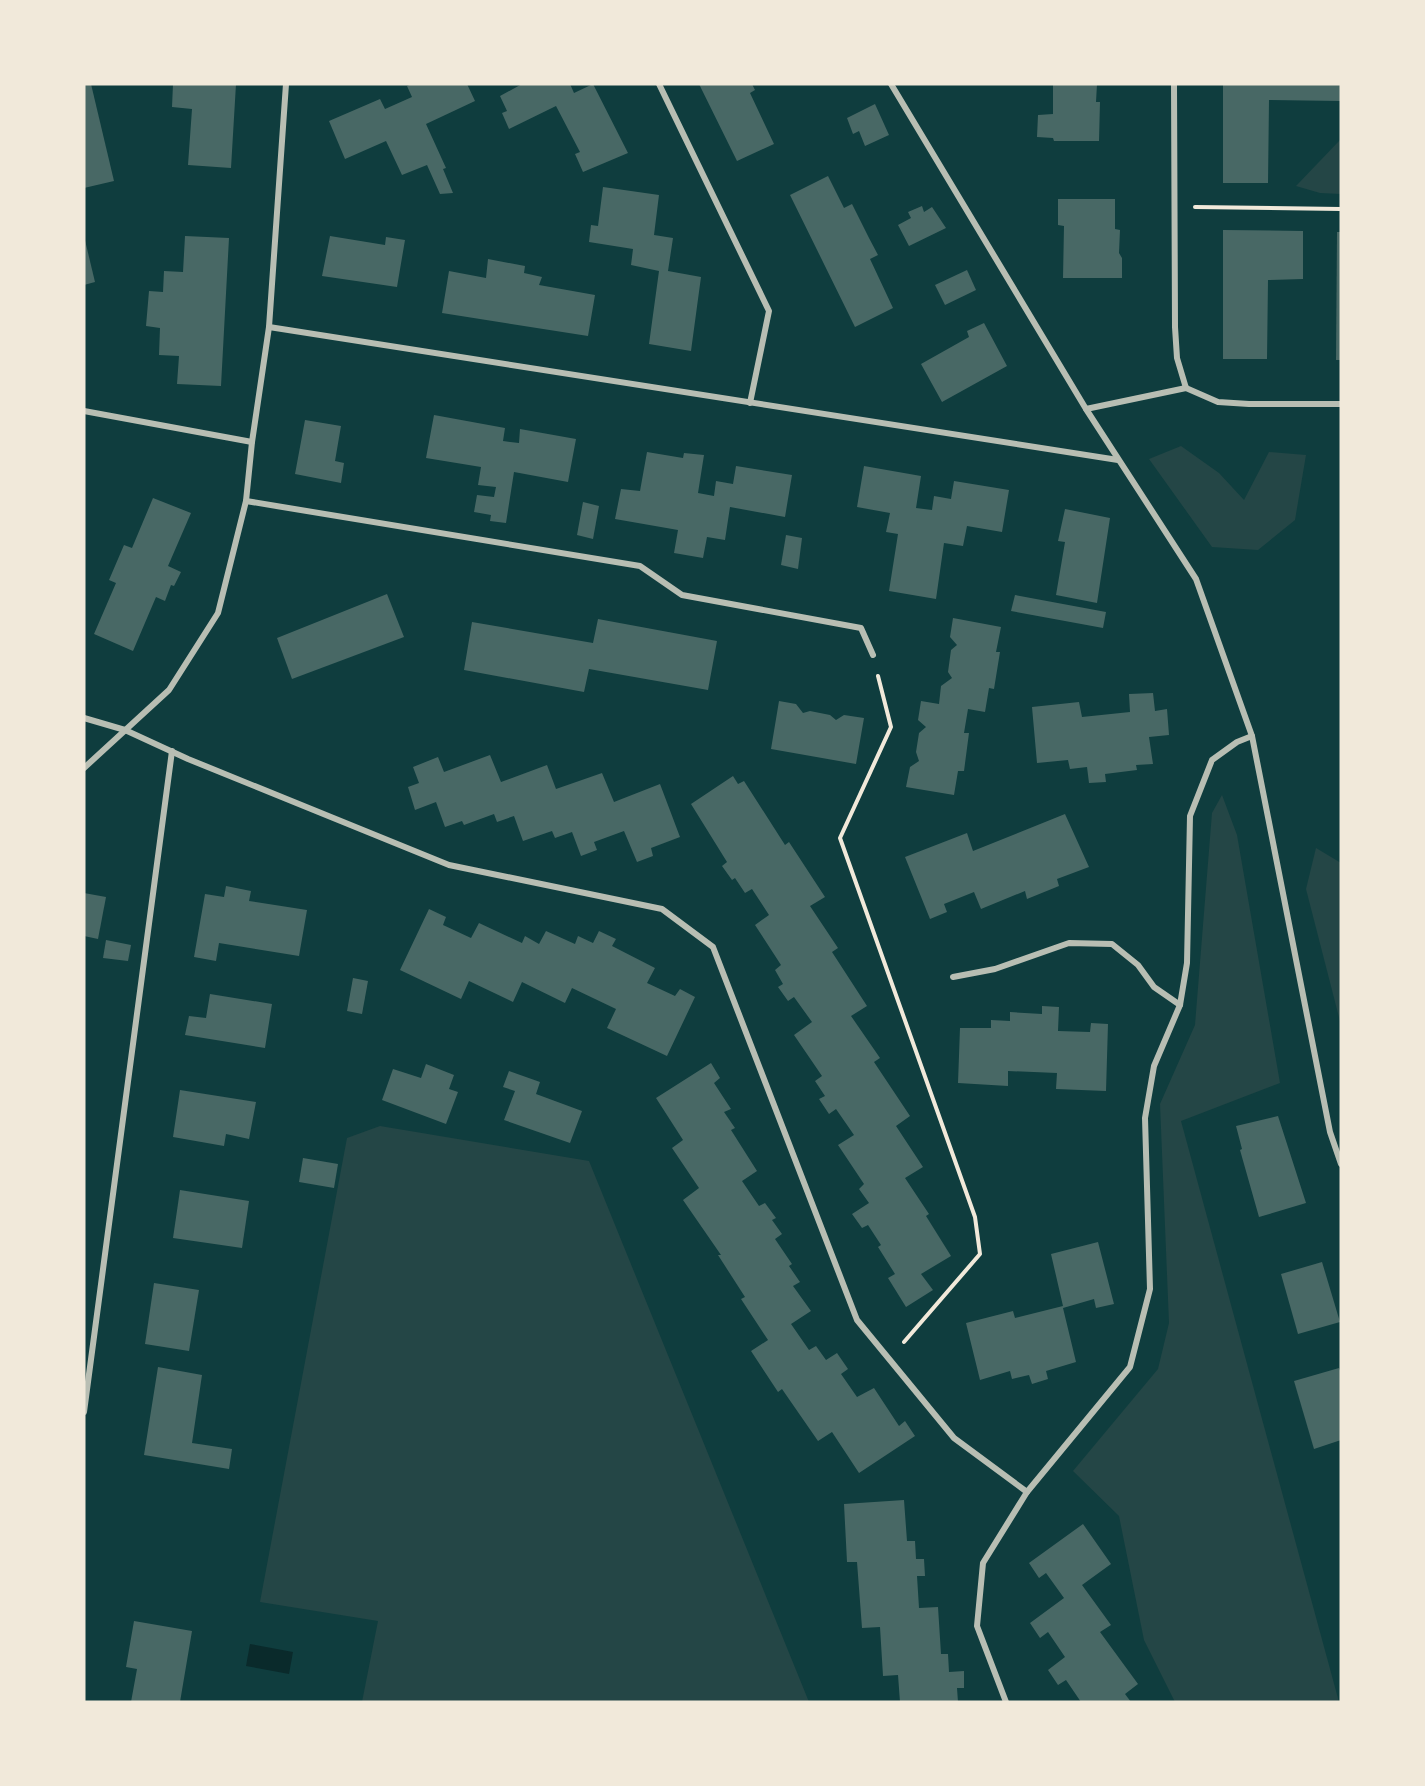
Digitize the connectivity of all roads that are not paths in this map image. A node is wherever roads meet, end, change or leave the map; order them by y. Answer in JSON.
{"nodes":[{"id":1,"x":286,"y":84,"type":"edge"},
{"id":2,"x":659,"y":84,"type":"edge"},
{"id":3,"x":891,"y":84,"type":"edge"},
{"id":4,"x":1174,"y":84,"type":"edge"},
{"id":5,"x":269,"y":327,"type":"junction"},
{"id":6,"x":1186,"y":388,"type":"junction"},
{"id":7,"x":750,"y":403,"type":"junction"},
{"id":8,"x":1341,"y":404,"type":"edge"},
{"id":9,"x":1086,"y":409,"type":"junction"},
{"id":10,"x":84,"y":411,"type":"edge"},
{"id":11,"x":252,"y":442,"type":"junction"},
{"id":12,"x":1118,"y":460,"type":"junction"},
{"id":13,"x":246,"y":501,"type":"junction"},
{"id":14,"x":873,"y":655,"type":"road end"},
{"id":15,"x":84,"y":718,"type":"edge"},
{"id":16,"x":124,"y":730,"type":"junction"},
{"id":17,"x":1252,"y":736,"type":"junction"},
{"id":18,"x":172,"y":752,"type":"junction"},
{"id":19,"x":84,"y":768,"type":"edge"},
{"id":20,"x":953,"y":977,"type":"dead end"},
{"id":21,"x":1180,"y":1005,"type":"junction"},
{"id":22,"x":1341,"y":1164,"type":"edge"},
{"id":23,"x":84,"y":1412,"type":"edge"},
{"id":24,"x":1027,"y":1492,"type":"junction"},
{"id":25,"x":1006,"y":1702,"type":"edge"}],
"edges":[{"from":1,"to":5,"type":"street"},
{"from":2,"to":7,"type":"street"},
{"from":3,"to":9,"type":"street"},
{"from":4,"to":6,"type":"street"},
{"from":5,"to":7,"type":"street"},
{"from":5,"to":11,"type":"street"},
{"from":6,"to":8,"type":"street"},
{"from":6,"to":9,"type":"street"},
{"from":7,"to":12,"type":"street"},
{"from":9,"to":12,"type":"street"},
{"from":10,"to":11,"type":"street"},
{"from":11,"to":13,"type":"street"},
{"from":12,"to":17,"type":"street"},
{"from":13,"to":14,"type":"street"},
{"from":13,"to":16,"type":"street"},
{"from":15,"to":16,"type":"street"},
{"from":16,"to":18,"type":"street"},
{"from":16,"to":19,"type":"street"},
{"from":17,"to":21,"type":"street"},
{"from":17,"to":22,"type":"street"},
{"from":18,"to":23,"type":"street"},
{"from":18,"to":24,"type":"street"},
{"from":20,"to":21,"type":"street"},
{"from":21,"to":24,"type":"street"},
{"from":24,"to":25,"type":"street"}]}
